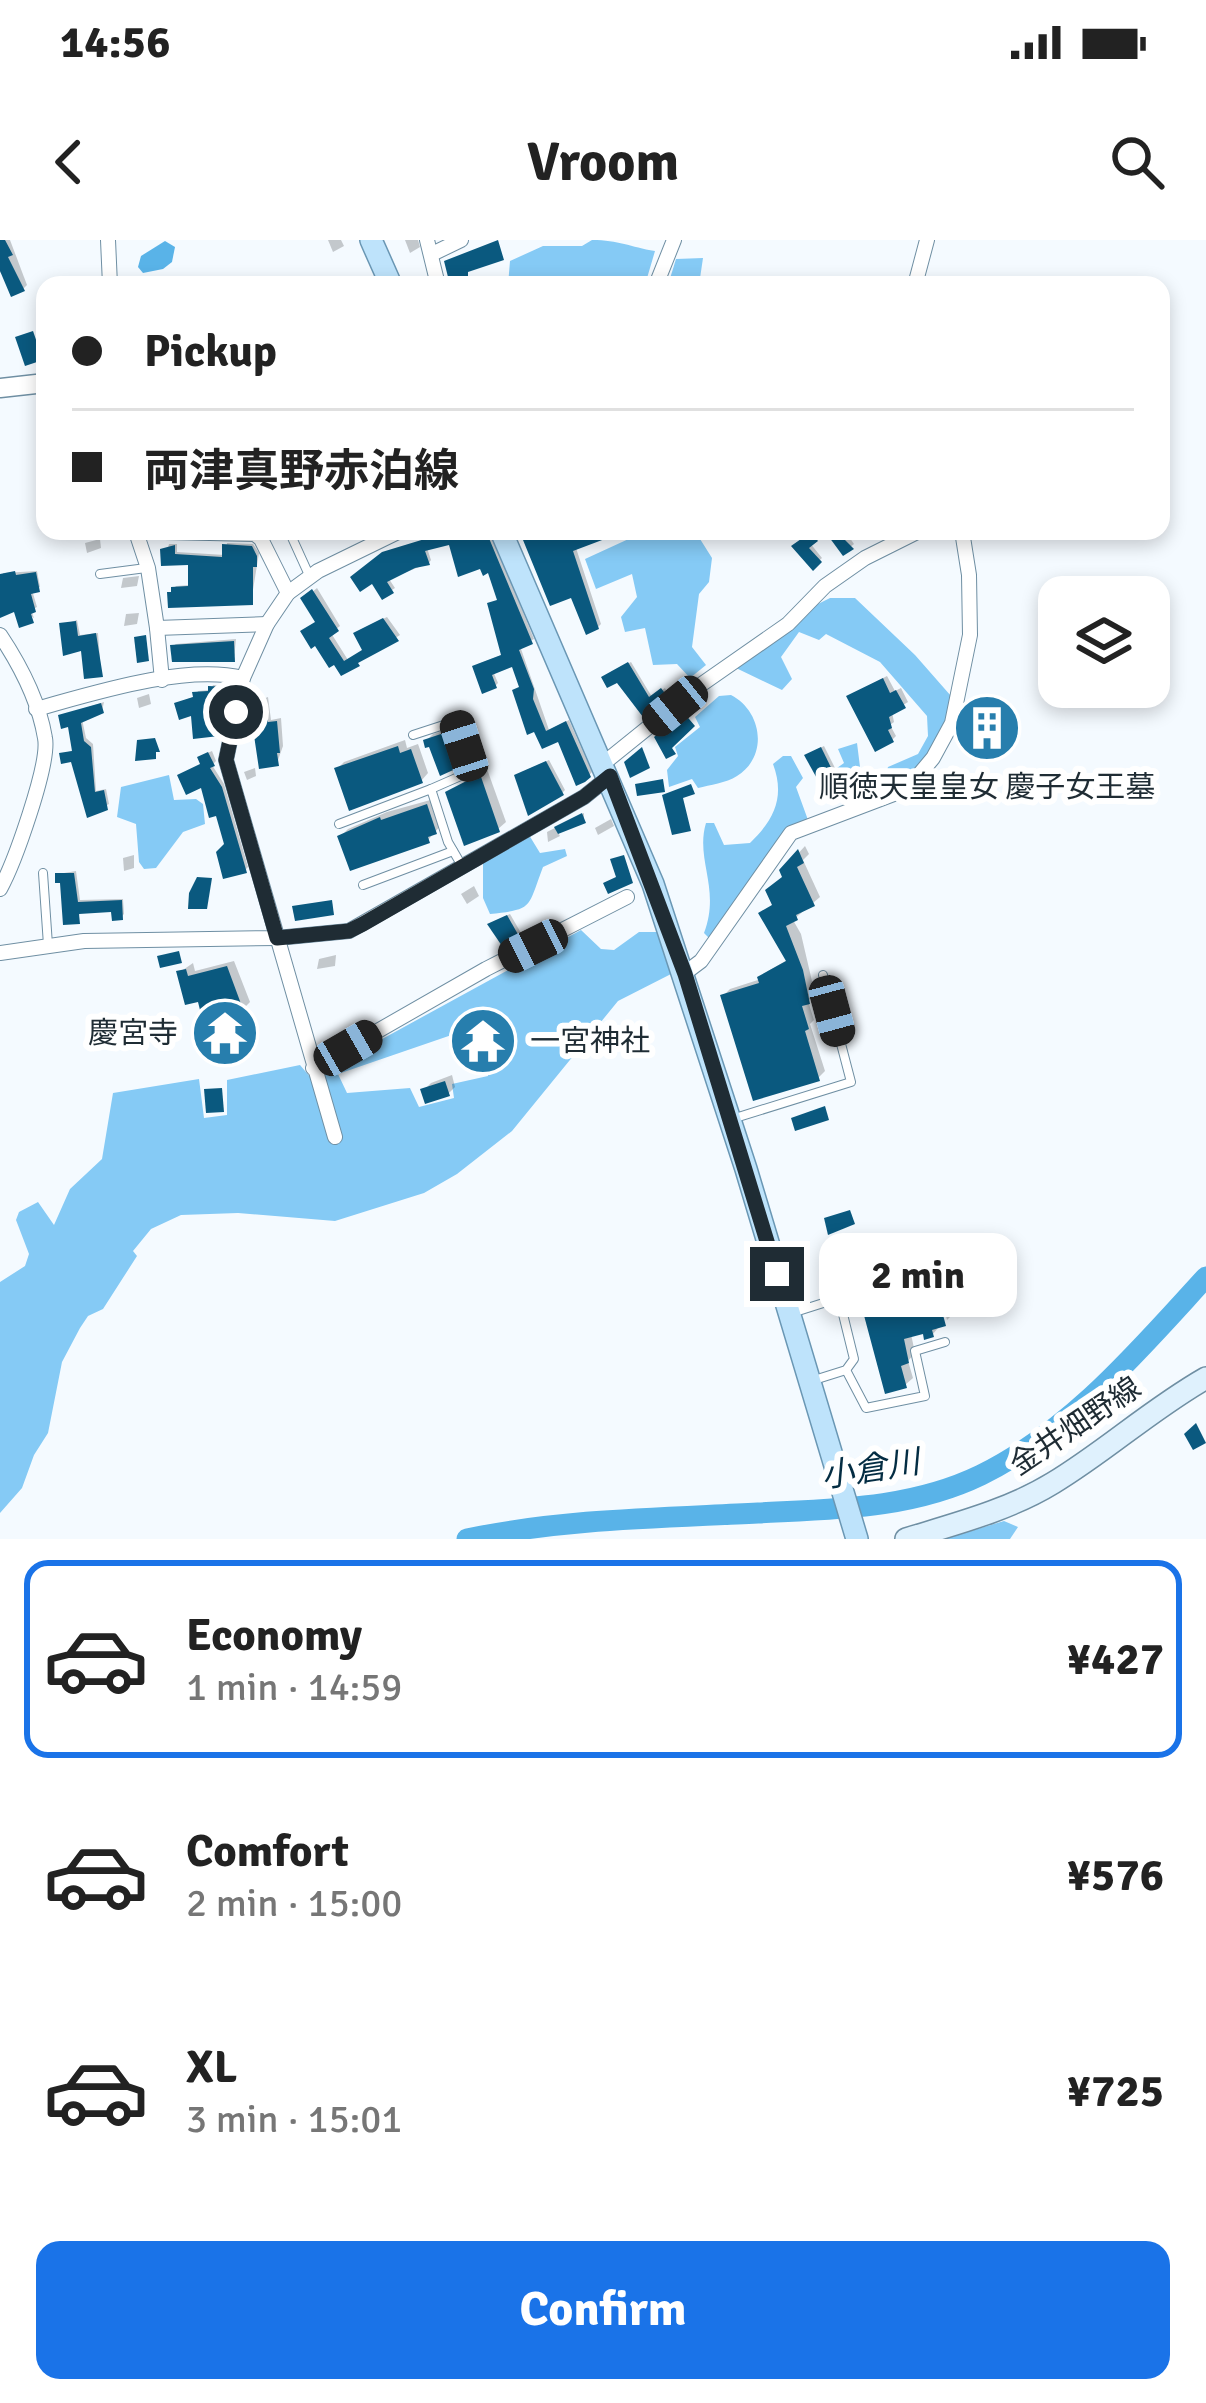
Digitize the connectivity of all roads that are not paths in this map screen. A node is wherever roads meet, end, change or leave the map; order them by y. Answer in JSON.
{"nodes":[{"id":1,"x":108,"y":240,"type":"edge"},
{"id":2,"x":371,"y":240,"type":"edge"},
{"id":3,"x":460,"y":240,"type":"edge"},
{"id":4,"x":674,"y":240,"type":"edge"},
{"id":5,"x":927,"y":240,"type":"edge"},
{"id":6,"x":429,"y":247,"type":"edge"},
{"id":7,"x":110,"y":276,"type":"edge"},
{"id":8,"x":388,"y":276,"type":"edge"},
{"id":9,"x":660,"y":276,"type":"edge"},
{"id":10,"x":917,"y":276,"type":"edge"},
{"id":11,"x":36,"y":384,"type":"edge"},
{"id":12,"x":0,"y":388,"type":"edge"},
{"id":13,"x":139,"y":540,"type":"edge"},
{"id":14,"x":262,"y":540,"type":"edge"},
{"id":15,"x":293,"y":540,"type":"edge"},
{"id":16,"x":362,"y":540,"type":"edge"},
{"id":17,"x":381,"y":540,"type":"edge"},
{"id":18,"x":505,"y":540,"type":"edge"},
{"id":19,"x":901,"y":540,"type":"edge"},
{"id":20,"x":963,"y":540,"type":"edge"},
{"id":21,"x":365,"y":548,"type":"junction"},
{"id":22,"x":148,"y":568,"type":"junction"},
{"id":23,"x":100,"y":574,"type":"dead end"},
{"id":24,"x":310,"y":576,"type":"junction"},
{"id":25,"x":288,"y":593,"type":"junction"},
{"id":26,"x":267,"y":624,"type":"junction"},
{"id":27,"x":158,"y":628,"type":"junction"},
{"id":28,"x":0,"y":635,"type":"edge"},
{"id":29,"x":243,"y":678,"type":"junction"},
{"id":30,"x":163,"y":680,"type":"junction"},
{"id":31,"x":36,"y":709,"type":"junction"},
{"id":32,"x":413,"y":735,"type":"dead end"},
{"id":33,"x":607,"y":770,"type":"junction"},
{"id":34,"x":431,"y":789,"type":"junction"},
{"id":35,"x":339,"y":824,"type":"dead end"},
{"id":36,"x":453,"y":851,"type":"junction"},
{"id":37,"x":461,"y":866,"type":"junction"},
{"id":38,"x":43,"y":873,"type":"dead end"},
{"id":39,"x":363,"y":885,"type":"dead end"},
{"id":40,"x":0,"y":890,"type":"edge"},
{"id":41,"x":627,"y":897,"type":"dead end"},
{"id":42,"x":277,"y":938,"type":"junction"},
{"id":43,"x":48,"y":945,"type":"junction"},
{"id":44,"x":0,"y":953,"type":"edge"},
{"id":45,"x":685,"y":974,"type":"junction"},
{"id":46,"x":823,"y":975,"type":"dead end"},
{"id":47,"x":313,"y":1068,"type":"junction"},
{"id":48,"x":730,"y":1119,"type":"junction"},
{"id":49,"x":335,"y":1137,"type":"dead end"},
{"id":50,"x":790,"y":1314,"type":"junction"},
{"id":51,"x":945,"y":1342,"type":"dead end"},
{"id":52,"x":846,"y":1370,"type":"junction"},
{"id":53,"x":1206,"y":1378,"type":"edge"},
{"id":54,"x":810,"y":1382,"type":"junction"},
{"id":55,"x":857,"y":1538,"type":"edge"},
{"id":56,"x":906,"y":1539,"type":"edge"}],
"edges":[{"from":1,"to":7,"type":"street"},
{"from":2,"to":8,"type":"main road"},
{"from":3,"to":6,"type":"street"},
{"from":4,"to":9,"type":"street"},
{"from":5,"to":10,"type":"street"},
{"from":11,"to":12,"type":"street"},
{"from":13,"to":22,"type":"street"},
{"from":14,"to":25,"type":"street"},
{"from":15,"to":24,"type":"lane"},
{"from":16,"to":21,"type":"lane"},
{"from":17,"to":21,"type":"street"},
{"from":18,"to":33,"type":"main road"},
{"from":19,"to":33,"type":"street"},
{"from":20,"to":45,"type":"street"},
{"from":21,"to":24,"type":"street"},
{"from":22,"to":23,"type":"lane"},
{"from":22,"to":27,"type":"street"},
{"from":24,"to":25,"type":"street"},
{"from":25,"to":26,"type":"street"},
{"from":26,"to":27,"type":"street"},
{"from":26,"to":29,"type":"street"},
{"from":27,"to":30,"type":"street"},
{"from":28,"to":31,"type":"street"},
{"from":29,"to":30,"type":"street"},
{"from":29,"to":42,"type":"street"},
{"from":30,"to":31,"type":"street"},
{"from":31,"to":40,"type":"street"},
{"from":32,"to":34,"type":"lane"},
{"from":33,"to":37,"type":"street"},
{"from":33,"to":45,"type":"main road"},
{"from":34,"to":35,"type":"lane"},
{"from":34,"to":36,"type":"lane"},
{"from":36,"to":37,"type":"lane"},
{"from":36,"to":39,"type":"lane"},
{"from":37,"to":42,"type":"street"},
{"from":38,"to":43,"type":"lane"},
{"from":41,"to":47,"type":"street"},
{"from":42,"to":43,"type":"street"},
{"from":42,"to":47,"type":"street"},
{"from":43,"to":44,"type":"street"},
{"from":45,"to":48,"type":"main road"},
{"from":46,"to":48,"type":"lane"},
{"from":47,"to":49,"type":"street"},
{"from":48,"to":50,"type":"main road"},
{"from":50,"to":52,"type":"lane"},
{"from":50,"to":54,"type":"main road"},
{"from":51,"to":52,"type":"lane"},
{"from":52,"to":54,"type":"lane"},
{"from":53,"to":56,"type":"main road","name":"金井畑野線"},
{"from":54,"to":55,"type":"main road"}]}
